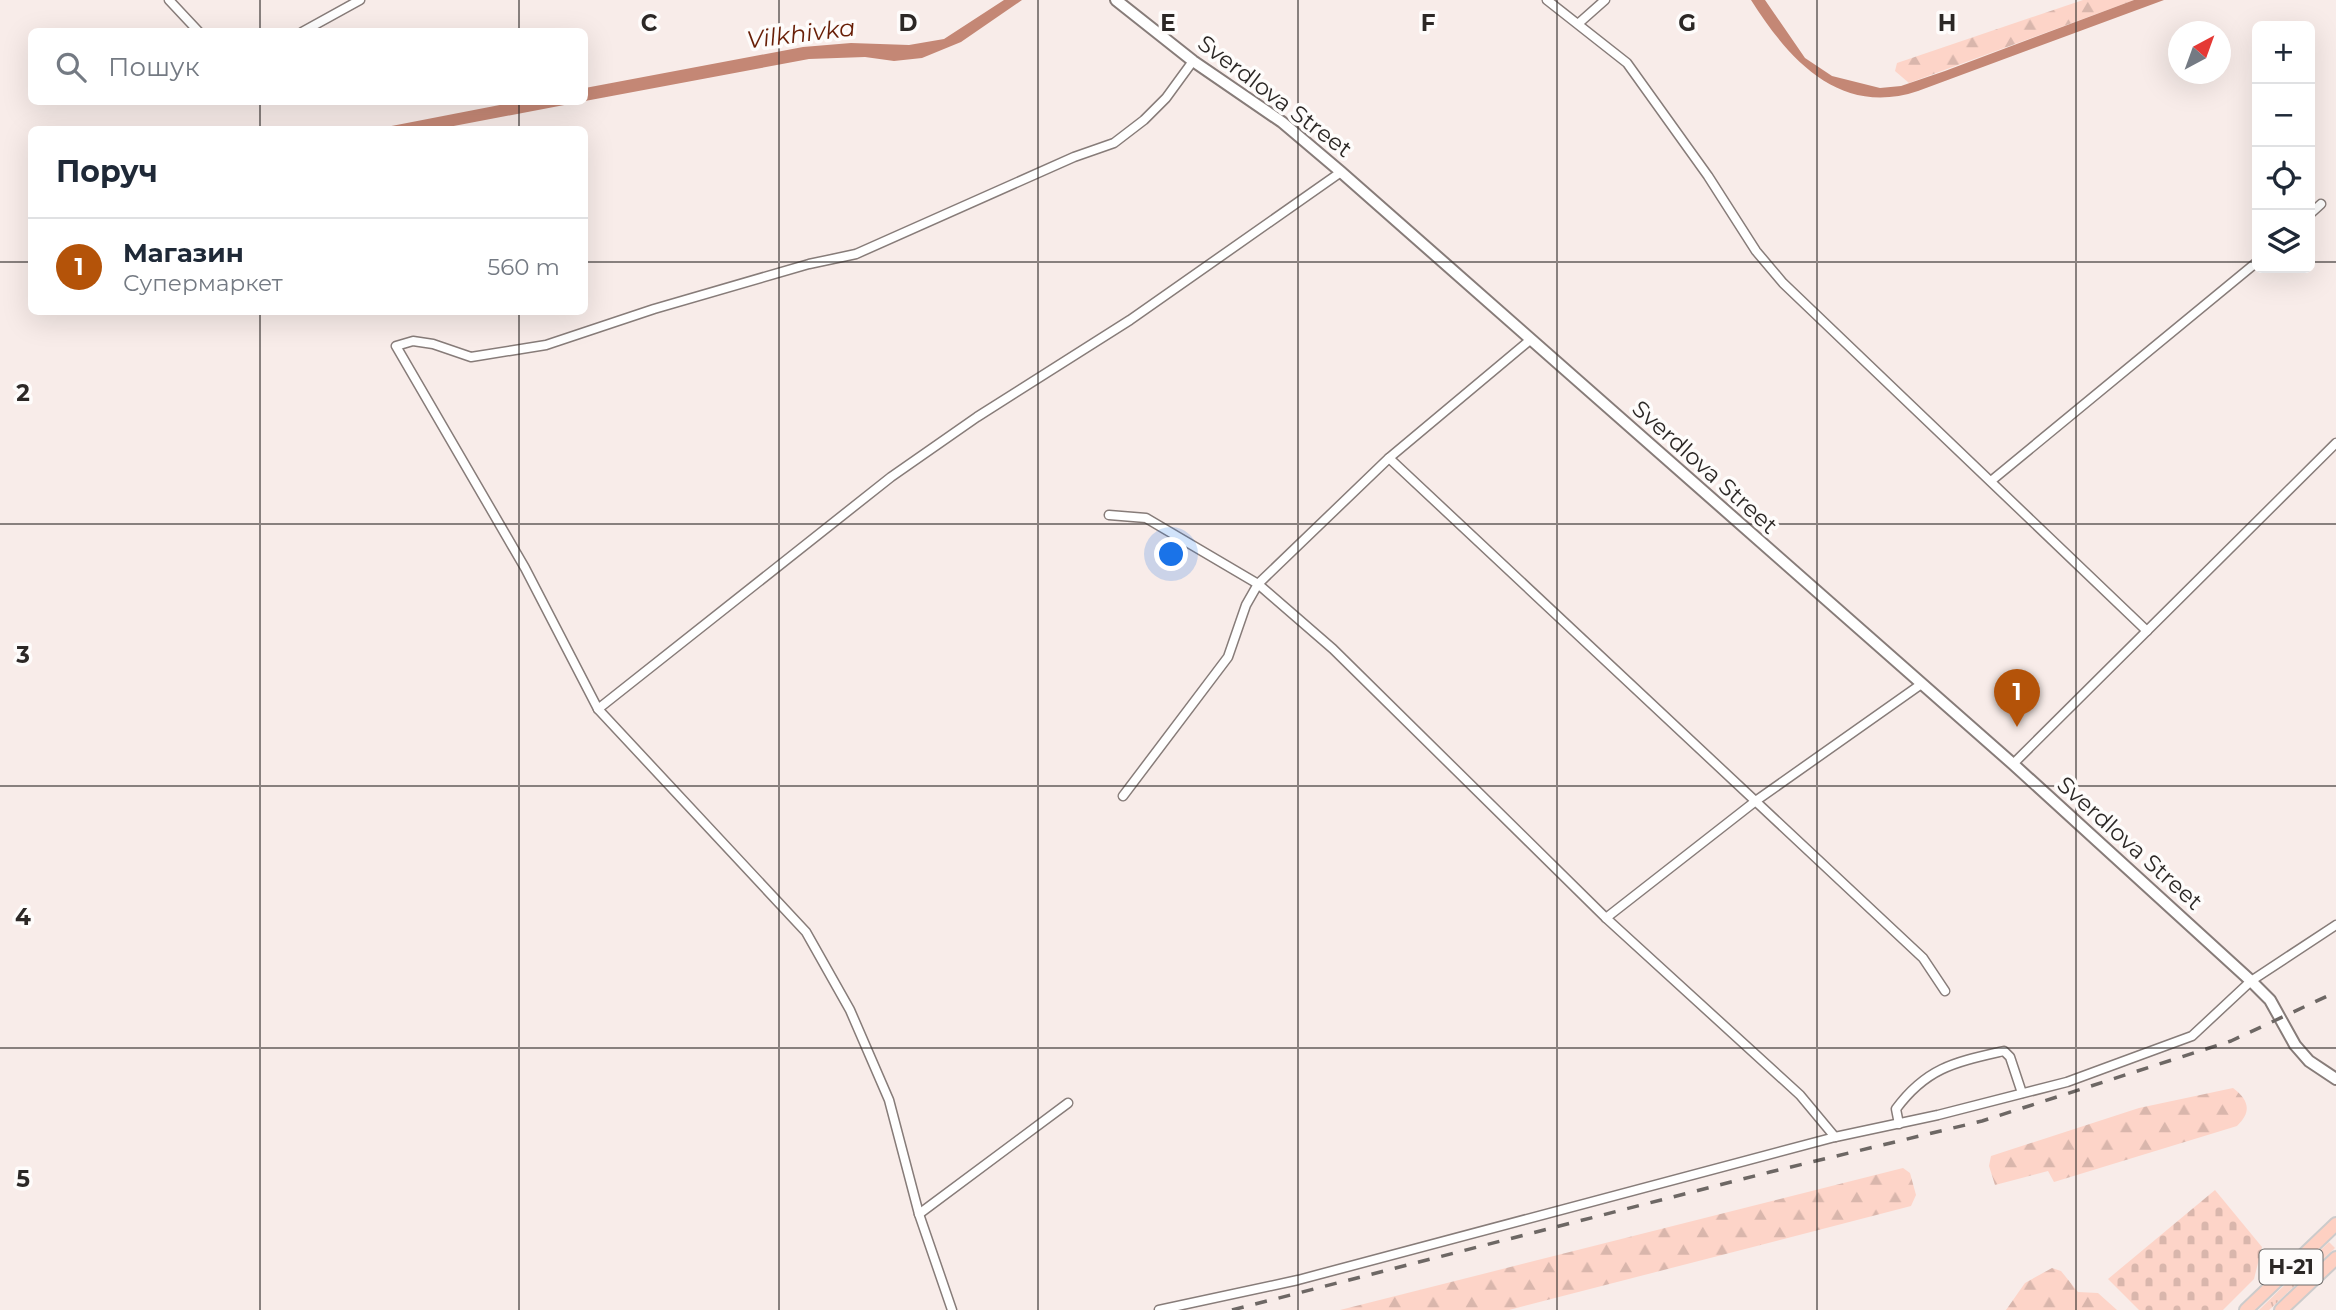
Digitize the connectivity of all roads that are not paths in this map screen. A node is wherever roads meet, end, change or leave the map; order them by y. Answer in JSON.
{"nodes":[{"id":1,"x":169,"y":0,"type":"edge"},
{"id":2,"x":360,"y":0,"type":"edge"},
{"id":3,"x":1118,"y":0,"type":"edge"},
{"id":4,"x":1547,"y":0,"type":"edge"},
{"id":5,"x":1605,"y":0,"type":"edge"},
{"id":6,"x":1579,"y":23,"type":"junction"},
{"id":7,"x":195,"y":28,"type":"edge"},
{"id":8,"x":309,"y":28,"type":"edge"},
{"id":9,"x":1193,"y":61,"type":"junction"},
{"id":10,"x":1341,"y":172,"type":"junction"},
{"id":11,"x":2321,"y":204,"type":"dead end"},
{"id":12,"x":2314,"y":210,"type":"edge"},
{"id":13,"x":2252,"y":266,"type":"edge"},
{"id":14,"x":1530,"y":340,"type":"junction"},
{"id":15,"x":2336,"y":443,"type":"edge"},
{"id":16,"x":1389,"y":458,"type":"junction"},
{"id":17,"x":1991,"y":481,"type":"junction"},
{"id":18,"x":1109,"y":515,"type":"dead end"},
{"id":19,"x":1258,"y":584,"type":"junction"},
{"id":20,"x":2147,"y":631,"type":"junction"},
{"id":21,"x":1920,"y":685,"type":"junction"},
{"id":22,"x":598,"y":709,"type":"junction"},
{"id":23,"x":2013,"y":764,"type":"junction"},
{"id":24,"x":1123,"y":796,"type":"dead end"},
{"id":25,"x":1757,"y":800,"type":"junction"},
{"id":26,"x":1606,"y":918,"type":"junction"},
{"id":27,"x":2336,"y":925,"type":"edge"},
{"id":28,"x":2251,"y":981,"type":"junction"},
{"id":29,"x":1945,"y":991,"type":"dead end"},
{"id":30,"x":2336,"y":1079,"type":"edge"},
{"id":31,"x":2022,"y":1093,"type":"junction"},
{"id":32,"x":1068,"y":1103,"type":"dead end"},
{"id":33,"x":1899,"y":1124,"type":"junction"},
{"id":34,"x":1835,"y":1137,"type":"junction"},
{"id":35,"x":919,"y":1214,"type":"junction"},
{"id":36,"x":2336,"y":1224,"type":"edge"},
{"id":37,"x":2336,"y":1258,"type":"edge"},
{"id":38,"x":952,"y":1310,"type":"edge"},
{"id":39,"x":1159,"y":1310,"type":"edge"},
{"id":40,"x":2246,"y":1310,"type":"edge"},
{"id":41,"x":2281,"y":1310,"type":"edge"}],
"edges":[{"from":1,"to":7,"type":"street"},
{"from":2,"to":8,"type":"street"},
{"from":3,"to":9,"type":"street","name":"Sverdlova Street"},
{"from":4,"to":6,"type":"street"},
{"from":5,"to":6,"type":"street"},
{"from":6,"to":17,"type":"street"},
{"from":9,"to":10,"type":"street","name":"Sverdlova Street"},
{"from":9,"to":22,"type":"street"},
{"from":10,"to":14,"type":"street","name":"Sverdlova Street"},
{"from":10,"to":22,"type":"street"},
{"from":11,"to":12,"type":"street"},
{"from":13,"to":17,"type":"street"},
{"from":14,"to":16,"type":"street"},
{"from":14,"to":21,"type":"street","name":"Sverdlova Street"},
{"from":15,"to":20,"type":"street"},
{"from":16,"to":19,"type":"street"},
{"from":16,"to":25,"type":"street"},
{"from":17,"to":20,"type":"street"},
{"from":18,"to":19,"type":"street"},
{"from":19,"to":24,"type":"street"},
{"from":19,"to":26,"type":"street"},
{"from":20,"to":23,"type":"street"},
{"from":21,"to":23,"type":"street","name":"Sverdlova Street"},
{"from":21,"to":25,"type":"street"},
{"from":22,"to":35,"type":"street"},
{"from":23,"to":28,"type":"street","name":"Sverdlova Street"},
{"from":25,"to":26,"type":"street"},
{"from":25,"to":29,"type":"street"},
{"from":26,"to":34,"type":"street"},
{"from":27,"to":28,"type":"street"},
{"from":28,"to":30,"type":"street","name":"Sverdlova Street"},
{"from":28,"to":31,"type":"street"},
{"from":31,"to":33,"type":"street"},
{"from":31,"to":33,"type":"street"},
{"from":32,"to":35,"type":"street"},
{"from":33,"to":34,"type":"street"},
{"from":34,"to":39,"type":"street"},
{"from":35,"to":38,"type":"street"},
{"from":36,"to":40,"type":"main road","number":"Н-21"},
{"from":37,"to":41,"type":"main road","number":"Н-21"}]}
